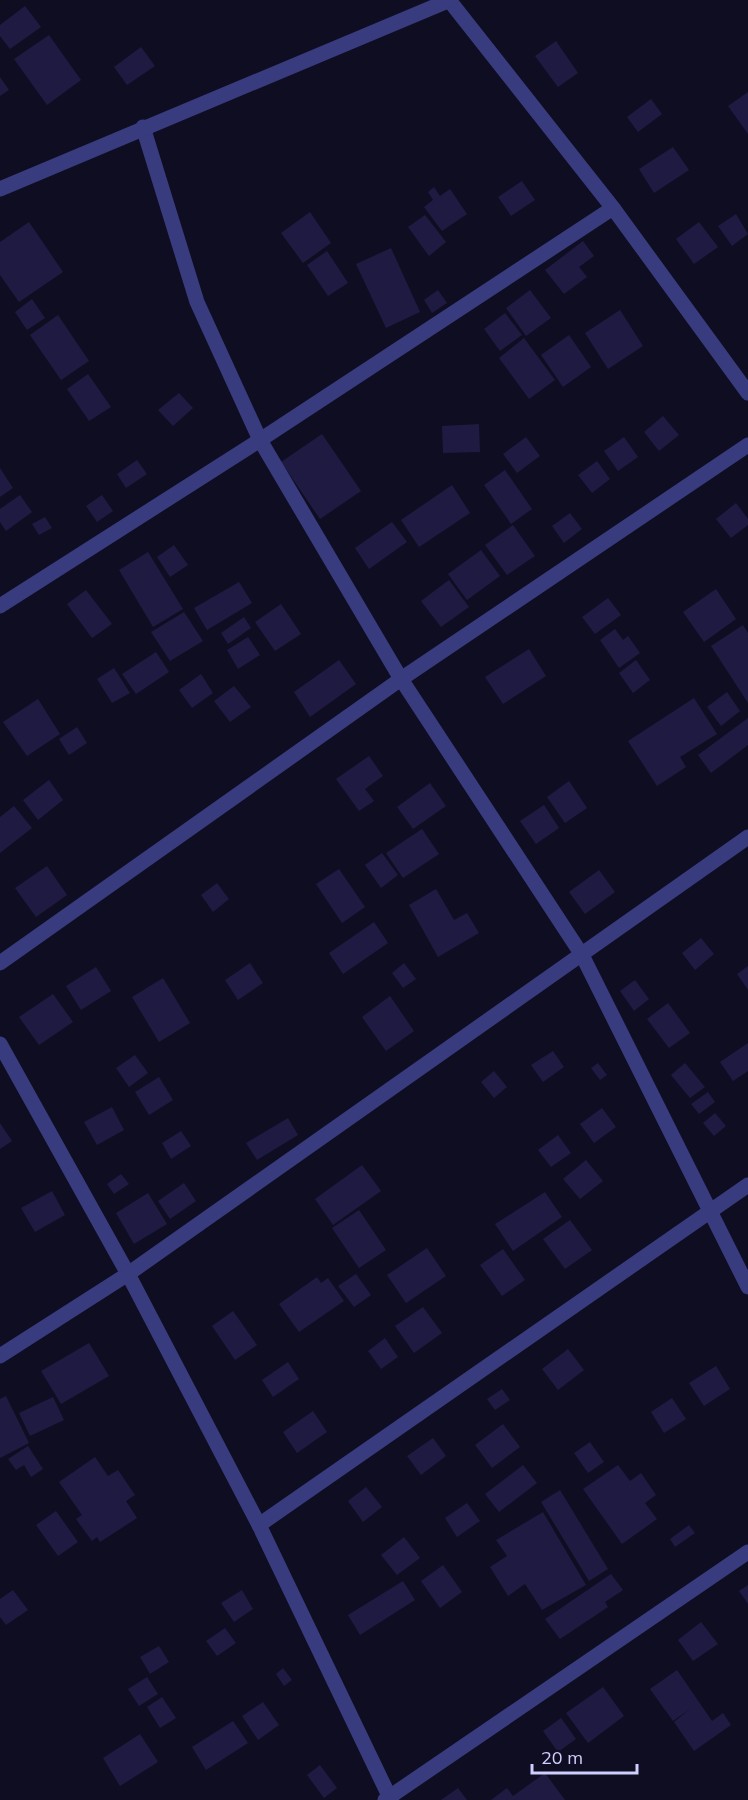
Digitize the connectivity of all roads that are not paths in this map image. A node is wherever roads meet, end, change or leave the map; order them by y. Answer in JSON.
{"nodes":[{"id":1,"x":449,"y":0,"type":"edge"},
{"id":2,"x":142,"y":128,"type":"junction"},
{"id":3,"x":0,"y":189,"type":"edge"},
{"id":4,"x":613,"y":208,"type":"junction"},
{"id":5,"x":748,"y":393,"type":"edge"},
{"id":6,"x":260,"y":440,"type":"junction"},
{"id":7,"x":748,"y":446,"type":"edge"},
{"id":8,"x":0,"y":606,"type":"edge"},
{"id":9,"x":401,"y":679,"type":"junction"},
{"id":10,"x":748,"y":837,"type":"edge"},
{"id":11,"x":582,"y":955,"type":"junction"},
{"id":12,"x":0,"y":963,"type":"edge"},
{"id":13,"x":0,"y":1044,"type":"edge"},
{"id":14,"x":748,"y":1185,"type":"edge"},
{"id":15,"x":710,"y":1212,"type":"junction"},
{"id":16,"x":128,"y":1274,"type":"junction"},
{"id":17,"x":748,"y":1287,"type":"edge"},
{"id":18,"x":0,"y":1356,"type":"edge"},
{"id":19,"x":259,"y":1524,"type":"junction"},
{"id":20,"x":748,"y":1552,"type":"edge"},
{"id":21,"x":388,"y":1799,"type":"edge"}],
"edges":[{"from":1,"to":2,"type":"street"},
{"from":1,"to":4,"type":"street"},
{"from":2,"to":3,"type":"street"},
{"from":2,"to":6,"type":"street"},
{"from":4,"to":5,"type":"street"},
{"from":4,"to":6,"type":"street"},
{"from":6,"to":8,"type":"street"},
{"from":6,"to":9,"type":"street"},
{"from":7,"to":9,"type":"street"},
{"from":9,"to":11,"type":"street"},
{"from":9,"to":12,"type":"street"},
{"from":10,"to":11,"type":"street"},
{"from":11,"to":15,"type":"street"},
{"from":11,"to":16,"type":"street"},
{"from":13,"to":16,"type":"street"},
{"from":14,"to":15,"type":"street"},
{"from":15,"to":17,"type":"street"},
{"from":15,"to":19,"type":"street"},
{"from":16,"to":18,"type":"street"},
{"from":16,"to":19,"type":"street"},
{"from":19,"to":21,"type":"street"},
{"from":20,"to":21,"type":"street"}]}
